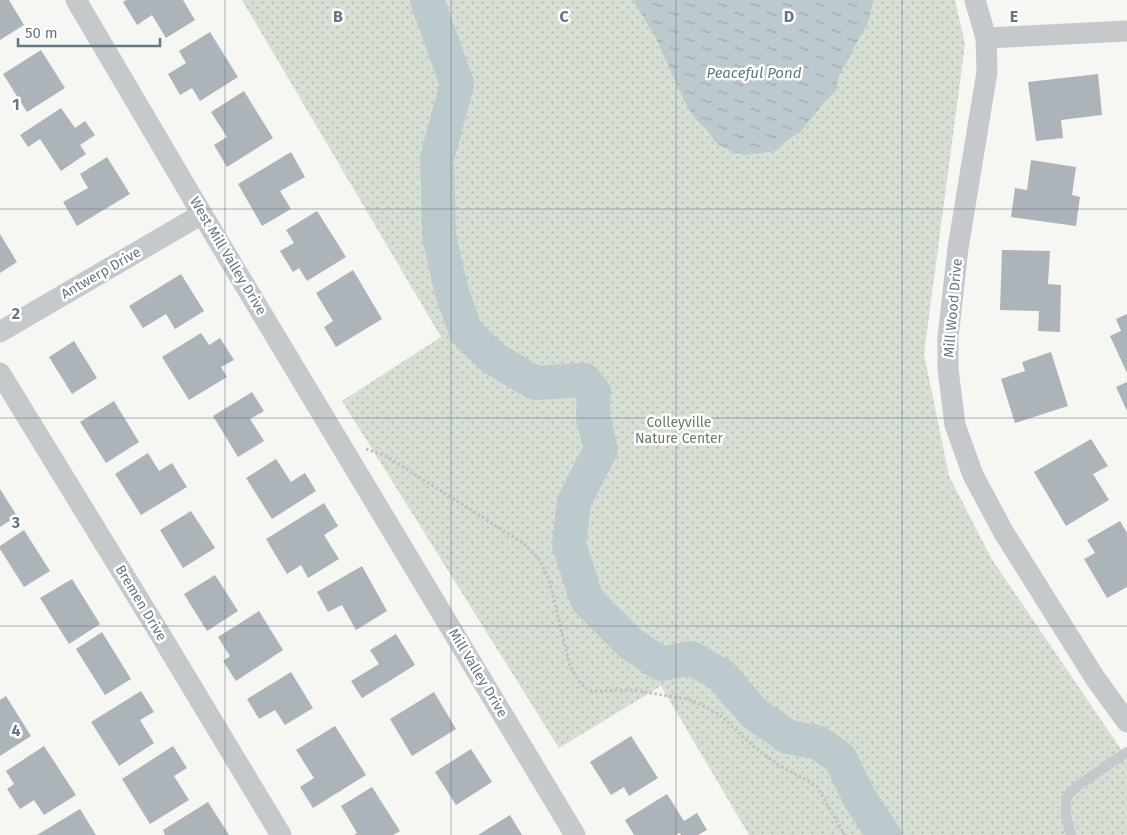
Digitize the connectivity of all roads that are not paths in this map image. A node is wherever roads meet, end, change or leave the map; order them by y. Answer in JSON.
{"nodes":[{"id":1,"x":76,"y":0,"type":"edge"},
{"id":2,"x":975,"y":0,"type":"edge"},
{"id":3,"x":1127,"y":31,"type":"edge"},
{"id":4,"x":986,"y":38,"type":"junction"},
{"id":5,"x":202,"y":214,"type":"junction"},
{"id":6,"x":0,"y":332,"type":"edge"},
{"id":7,"x":0,"y":373,"type":"edge"},
{"id":8,"x":381,"y":512,"type":"joint"},
{"id":9,"x":1127,"y":722,"type":"edge"},
{"id":10,"x":1127,"y":752,"type":"edge"},
{"id":11,"x":280,"y":835,"type":"edge"},
{"id":12,"x":575,"y":835,"type":"edge"},
{"id":13,"x":1071,"y":835,"type":"edge"}],
"edges":[{"from":1,"to":5,"type":"street","name":"West Mill Valley Drive"},
{"from":2,"to":4,"type":"street","name":"Mill Wood Drive"},
{"from":3,"to":4,"type":"street"},
{"from":4,"to":9,"type":"street","name":"Mill Wood Drive"},
{"from":5,"to":6,"type":"street","name":"Antwerp Drive"},
{"from":5,"to":8,"type":"street","name":"West Mill Valley Drive"},
{"from":7,"to":11,"type":"street","name":"Bremen Drive"},
{"from":8,"to":12,"type":"street","name":"Mill Valley Drive"},
{"from":10,"to":13,"type":"lane"}]}
